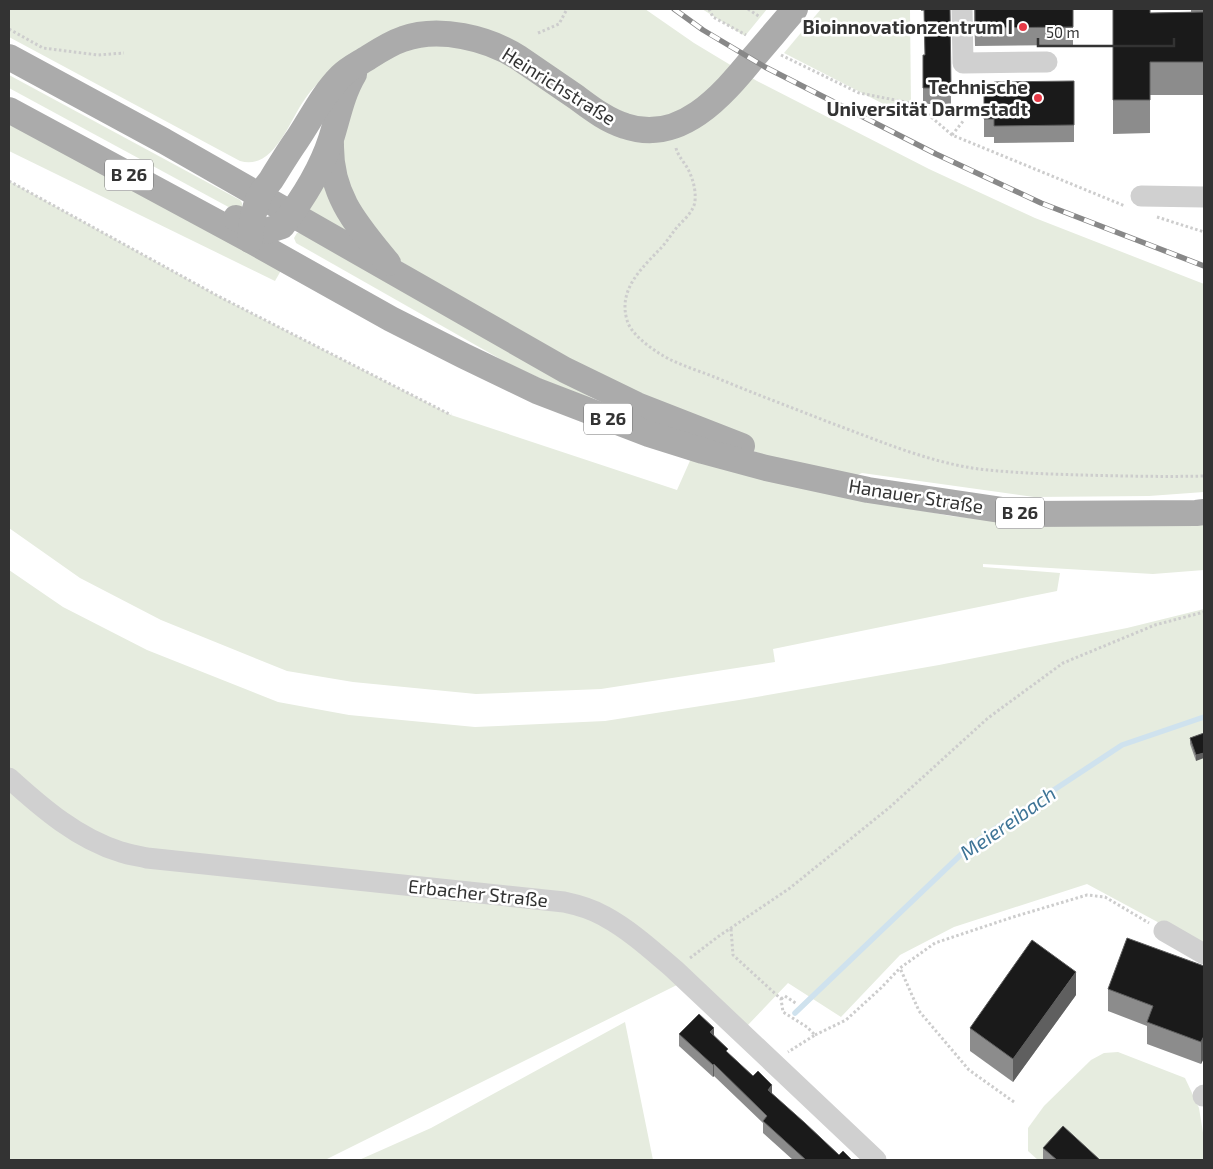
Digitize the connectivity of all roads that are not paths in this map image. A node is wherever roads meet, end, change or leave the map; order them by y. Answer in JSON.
{"nodes":[{"id":1,"x":795,"y":9,"type":"edge"},
{"id":2,"x":962,"y":9,"type":"edge"},
{"id":3,"x":9,"y":57,"type":"edge"},
{"id":4,"x":367,"y":58,"type":"junction"},
{"id":5,"x":1047,"y":62,"type":"dead end"},
{"id":6,"x":9,"y":94,"type":"edge"},
{"id":7,"x":9,"y":110,"type":"edge"},
{"id":8,"x":331,"y":140,"type":"junction"},
{"id":9,"x":260,"y":196,"type":"junction"},
{"id":10,"x":1204,"y":197,"type":"edge"},
{"id":11,"x":1133,"y":201,"type":"road end"},
{"id":12,"x":291,"y":214,"type":"junction"},
{"id":13,"x":251,"y":233,"type":"junction"},
{"id":14,"x":409,"y":282,"type":"junction"},
{"id":15,"x":838,"y":483,"type":"junction"},
{"id":16,"x":1204,"y":512,"type":"edge"},
{"id":17,"x":9,"y":778,"type":"edge"},
{"id":18,"x":1164,"y":932,"type":"road end"},
{"id":19,"x":1204,"y":954,"type":"edge"},
{"id":20,"x":876,"y":1160,"type":"edge"}],
"edges":[{"from":1,"to":4,"type":"main road","name":"Heinrichstraße"},
{"from":2,"to":5,"type":"street"},
{"from":3,"to":9,"type":"main road","number":"B 26"},
{"from":4,"to":8,"type":"main road"},
{"from":4,"to":9,"type":"main road","name":"Heinrichstraße"},
{"from":6,"to":13,"type":"main road"},
{"from":7,"to":13,"type":"main road","number":"B 26"},
{"from":8,"to":12,"type":"main road"},
{"from":8,"to":14,"type":"main road"},
{"from":9,"to":12,"type":"main road","number":"B 26"},
{"from":9,"to":13,"type":"main road","name":"Heinrichstraße"},
{"from":10,"to":11,"type":"street"},
{"from":12,"to":13,"type":"main road"},
{"from":12,"to":14,"type":"main road","number":"B 26"},
{"from":13,"to":15,"type":"main road","number":"B 26"},
{"from":14,"to":15,"type":"main road","number":"B 26"},
{"from":15,"to":16,"type":"main road","name":"Hanauer Straße","number":"B 26"},
{"from":17,"to":20,"type":"street","name":"Erbacher Straße"},
{"from":18,"to":19,"type":"street"}]}
